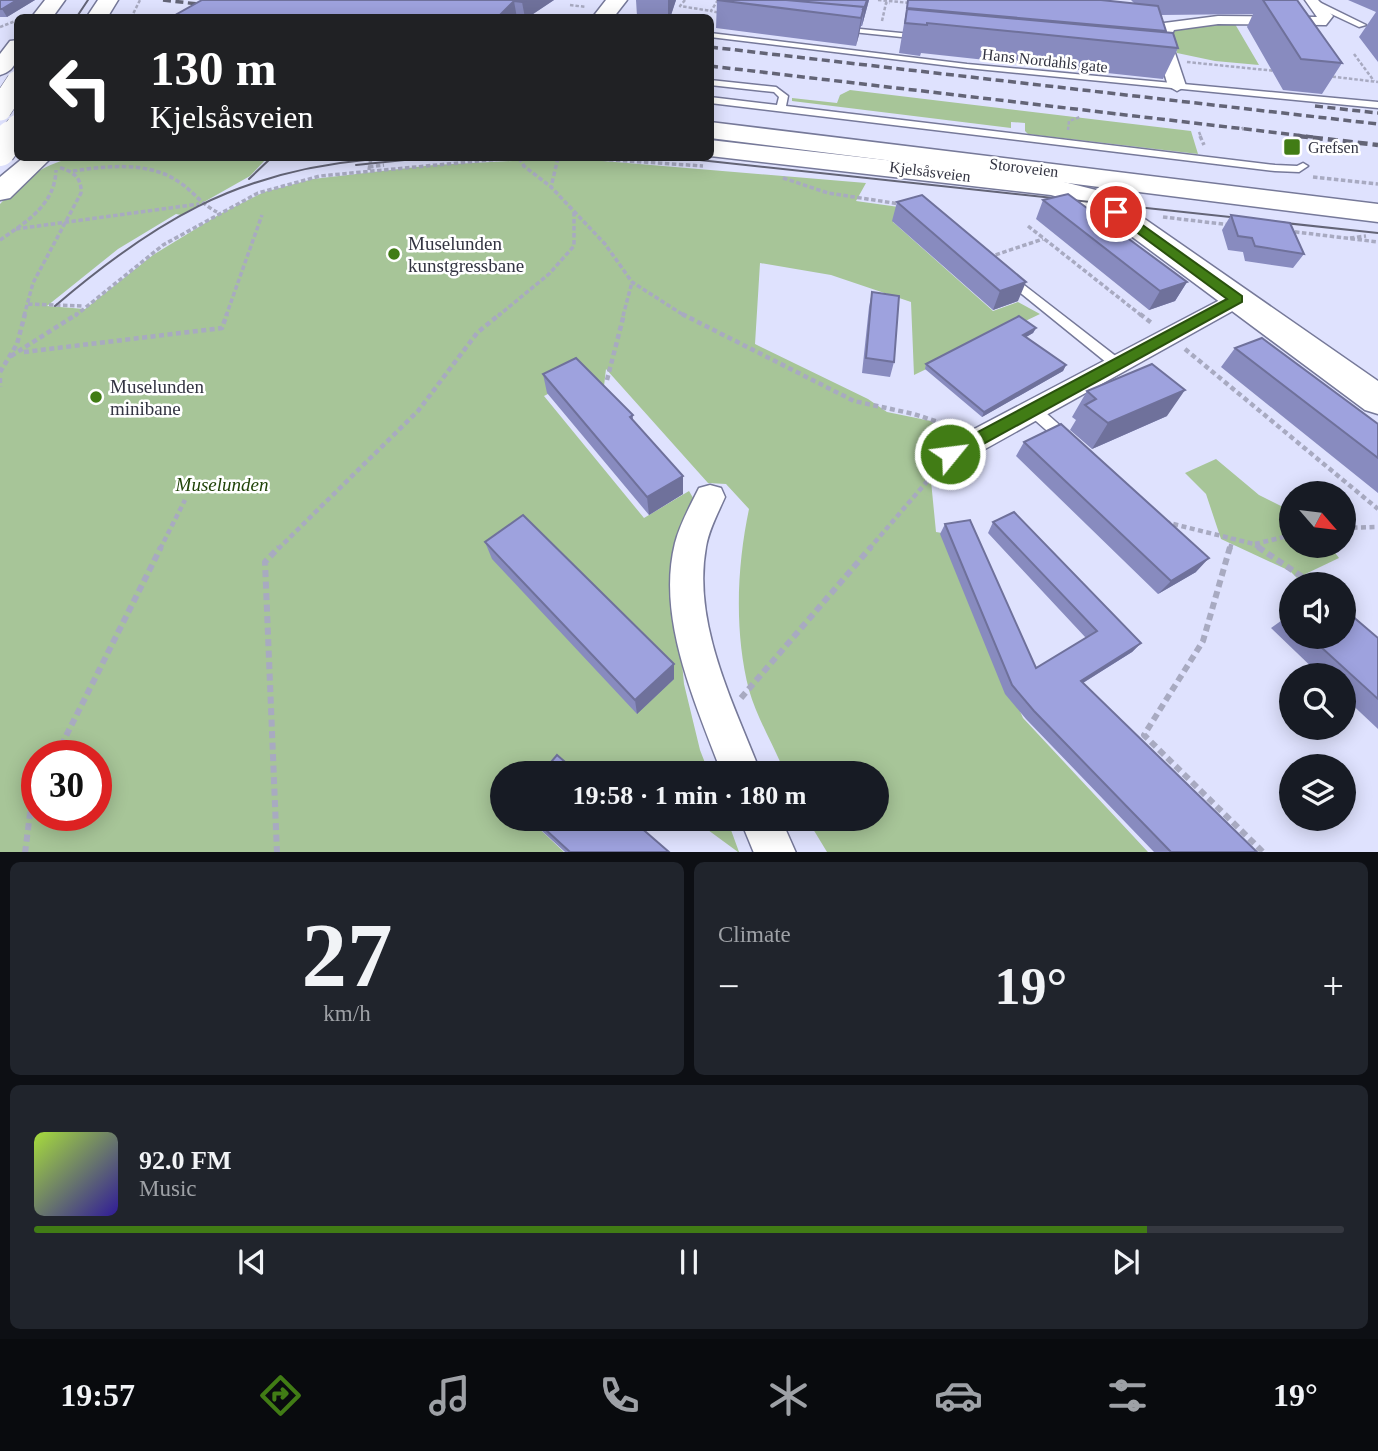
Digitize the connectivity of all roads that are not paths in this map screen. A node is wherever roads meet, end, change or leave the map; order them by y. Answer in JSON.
{"nodes":[{"id":1,"x":55,"y":0,"type":"edge"},
{"id":2,"x":617,"y":0,"type":"edge"},
{"id":3,"x":1305,"y":0,"type":"edge"},
{"id":4,"x":1323,"y":0,"type":"edge"},
{"id":5,"x":1311,"y":1,"type":"edge"},
{"id":6,"x":130,"y":5,"type":"edge"},
{"id":7,"x":44,"y":14,"type":"edge"},
{"id":8,"x":106,"y":14,"type":"edge"},
{"id":9,"x":605,"y":14,"type":"edge"},
{"id":10,"x":1362,"y":25,"type":"dead end"},
{"id":11,"x":829,"y":27,"type":"edge"},
{"id":12,"x":714,"y":34,"type":"edge"},
{"id":13,"x":935,"y":38,"type":"edge"},
{"id":14,"x":14,"y":51,"type":"edge"},
{"id":15,"x":1011,"y":60,"type":"edge"},
{"id":16,"x":0,"y":68,"type":"edge"},
{"id":17,"x":1012,"y":70,"type":"junction"},
{"id":18,"x":714,"y":82,"type":"edge"},
{"id":19,"x":1177,"y":86,"type":"junction"},
{"id":20,"x":14,"y":88,"type":"edge"},
{"id":21,"x":714,"y":101,"type":"edge"},
{"id":22,"x":1378,"y":105,"type":"edge"},
{"id":23,"x":0,"y":109,"type":"edge"},
{"id":24,"x":714,"y":117,"type":"edge"},
{"id":25,"x":788,"y":123,"type":"junction"},
{"id":26,"x":714,"y":130,"type":"edge"},
{"id":27,"x":14,"y":134,"type":"edge"},
{"id":28,"x":714,"y":148,"type":"edge"},
{"id":29,"x":0,"y":151,"type":"edge"},
{"id":30,"x":46,"y":161,"type":"edge"},
{"id":31,"x":1303,"y":166,"type":"dead end"},
{"id":32,"x":0,"y":170,"type":"edge"},
{"id":33,"x":0,"y":192,"type":"edge"},
{"id":34,"x":1378,"y":197,"type":"edge"},
{"id":35,"x":1372,"y":225,"type":"edge"},
{"id":36,"x":985,"y":259,"type":"edge"},
{"id":37,"x":1237,"y":299,"type":"junction"},
{"id":38,"x":1117,"y":364,"type":"junction"},
{"id":39,"x":1378,"y":400,"type":"edge"},
{"id":40,"x":1033,"y":410,"type":"junction"},
{"id":41,"x":961,"y":449,"type":"road end"},
{"id":42,"x":1082,"y":453,"type":"edge"},
{"id":43,"x":710,"y":497,"type":"dead end"},
{"id":44,"x":737,"y":761,"type":"edge"},
{"id":45,"x":765,"y":831,"type":"edge"},
{"id":46,"x":775,"y":852,"type":"edge"}],
"edges":[{"from":1,"to":7,"type":"main road"},
{"from":2,"to":9,"type":"main road"},
{"from":3,"to":5,"type":"street"},
{"from":4,"to":5,"type":"street"},
{"from":5,"to":10,"type":"lane"},
{"from":5,"to":19,"type":"street"},
{"from":6,"to":8,"type":"main road"},
{"from":11,"to":13,"type":"lane"},
{"from":12,"to":17,"type":"lane","name":"Hans Nordahls gate"},
{"from":14,"to":16,"type":"main road"},
{"from":15,"to":17,"type":"lane"},
{"from":17,"to":19,"type":"lane","name":"Hans Nordahls gate"},
{"from":18,"to":25,"type":"lane"},
{"from":19,"to":22,"type":"lane","name":"Hans Nordahls gate"},
{"from":20,"to":23,"type":"main road","bridge":true},
{"from":21,"to":25,"type":"lane","name":"Storoveien"},
{"from":24,"to":25,"type":"main road","name":"Storoveien"},
{"from":25,"to":26,"type":"main road","name":"Storoveien"},
{"from":25,"to":31,"type":"lane","name":"Storoveien"},
{"from":25,"to":34,"type":"main road","name":"Storoveien"},
{"from":25,"to":35,"type":"main road","name":"Storoveien"},
{"from":27,"to":29,"type":"main road","bridge":true},
{"from":28,"to":37,"type":"main road","name":"Kjelsåsveien"},
{"from":30,"to":32,"type":"main road"},
{"from":30,"to":33,"type":"main road"},
{"from":36,"to":38,"type":"lane"},
{"from":37,"to":38,"type":"street"},
{"from":37,"to":39,"type":"main road","name":"Kjelsåsveien"},
{"from":38,"to":40,"type":"street"},
{"from":40,"to":41,"type":"street"},
{"from":40,"to":42,"type":"lane"},
{"from":43,"to":44,"type":"street"},
{"from":45,"to":46,"type":"street"}]}
